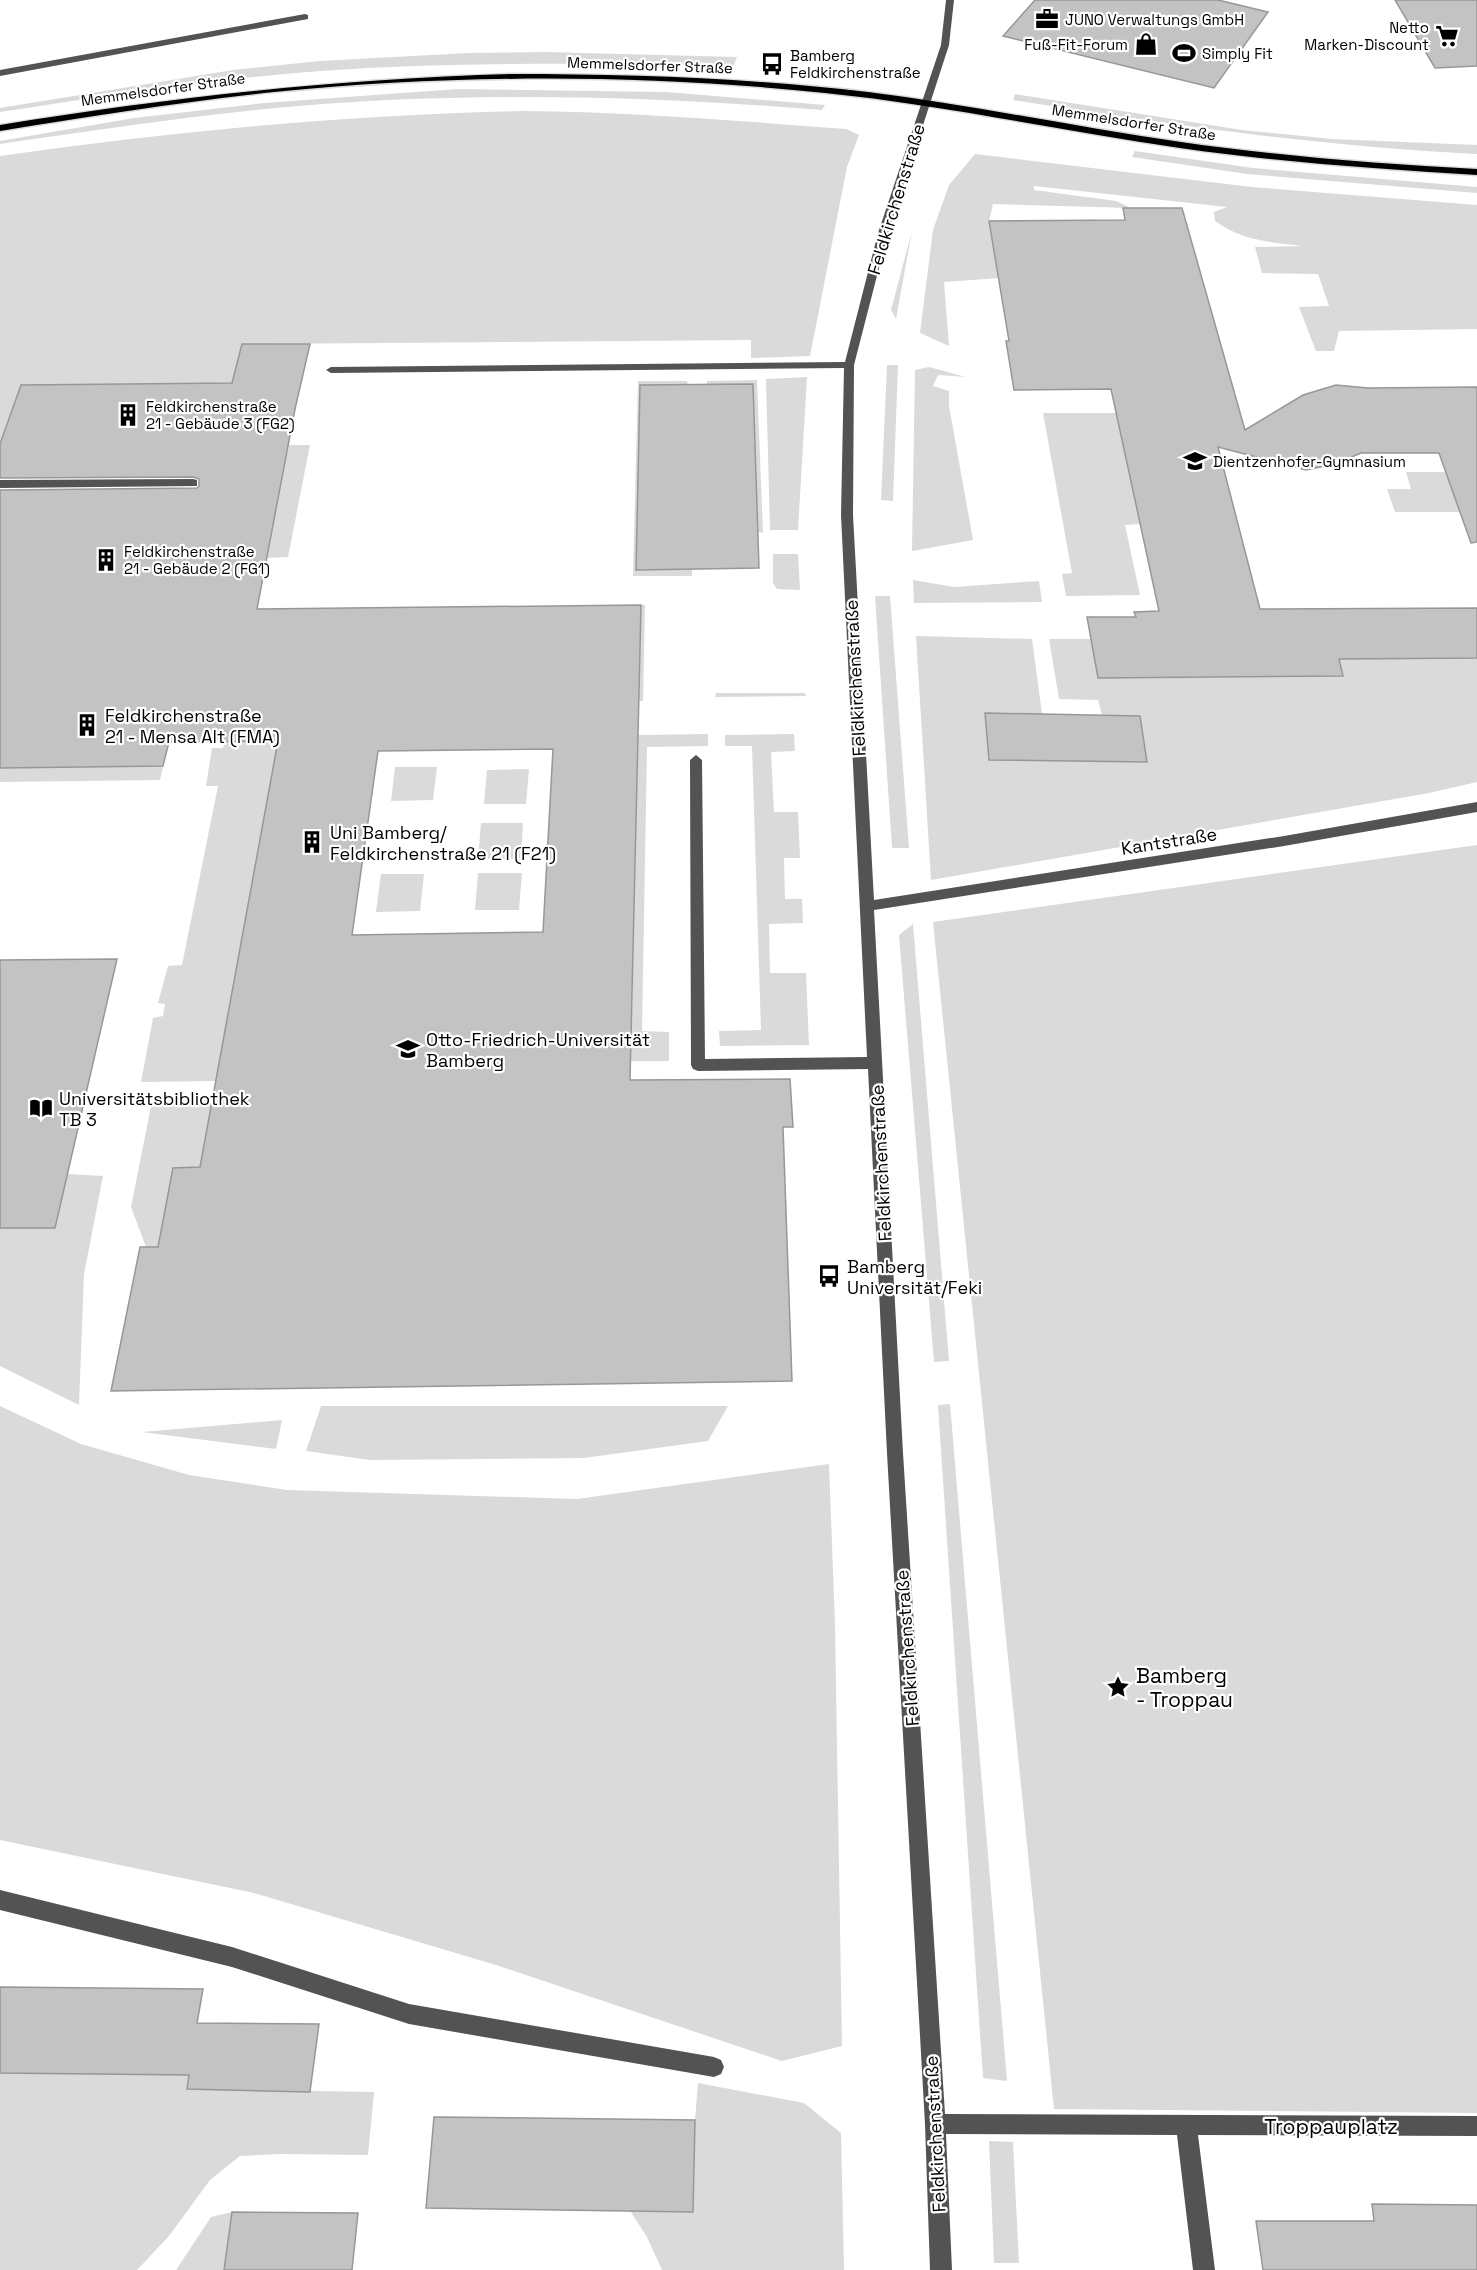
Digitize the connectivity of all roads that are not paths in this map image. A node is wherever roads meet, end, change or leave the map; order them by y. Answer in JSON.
{"nodes":[{"id":1,"x":950,"y":0,"type":"edge"},
{"id":2,"x":305,"y":16,"type":"dead end"},
{"id":3,"x":0,"y":73,"type":"edge"},
{"id":4,"x":926,"y":103,"type":"junction"},
{"id":5,"x":0,"y":128,"type":"edge"},
{"id":6,"x":1477,"y":172,"type":"edge"},
{"id":7,"x":849,"y":365,"type":"junction"},
{"id":8,"x":332,"y":370,"type":"dead end"},
{"id":9,"x":193,"y":483,"type":"dead end"},
{"id":10,"x":0,"y":484,"type":"edge"},
{"id":11,"x":696,"y":760,"type":"dead end"},
{"id":12,"x":1477,"y":807,"type":"edge"},
{"id":13,"x":866,"y":906,"type":"junction"},
{"id":14,"x":876,"y":1063,"type":"junction"},
{"id":15,"x":0,"y":1900,"type":"edge"},
{"id":16,"x":714,"y":2067,"type":"dead end"},
{"id":17,"x":935,"y":2124,"type":"junction"},
{"id":18,"x":1185,"y":2124,"type":"junction"},
{"id":19,"x":1477,"y":2126,"type":"edge"},
{"id":20,"x":941,"y":2270,"type":"edge"},
{"id":21,"x":1204,"y":2270,"type":"edge"}],
"edges":[{"from":1,"to":4,"type":"street","name":"Feldkirchenstraße"},
{"from":2,"to":3,"type":"street"},
{"from":4,"to":5,"type":"main road","name":"Memmelsdorfer Straße"},
{"from":4,"to":6,"type":"main road","name":"Memmelsdorfer Straße"},
{"from":4,"to":7,"type":"street","name":"Feldkirchenstraße"},
{"from":7,"to":8,"type":"street"},
{"from":7,"to":13,"type":"street","name":"Feldkirchenstraße"},
{"from":9,"to":10,"type":"street"},
{"from":11,"to":14,"type":"street"},
{"from":12,"to":13,"type":"street","name":"Kantstraße"},
{"from":13,"to":14,"type":"street","name":"Feldkirchenstraße"},
{"from":14,"to":17,"type":"street","name":"Feldkirchenstraße"},
{"from":15,"to":16,"type":"street"},
{"from":17,"to":18,"type":"street","name":"Troppauplatz"},
{"from":17,"to":20,"type":"street","name":"Feldkirchenstraße"},
{"from":18,"to":19,"type":"street","name":"Troppauplatz"},
{"from":18,"to":21,"type":"street"}]}
